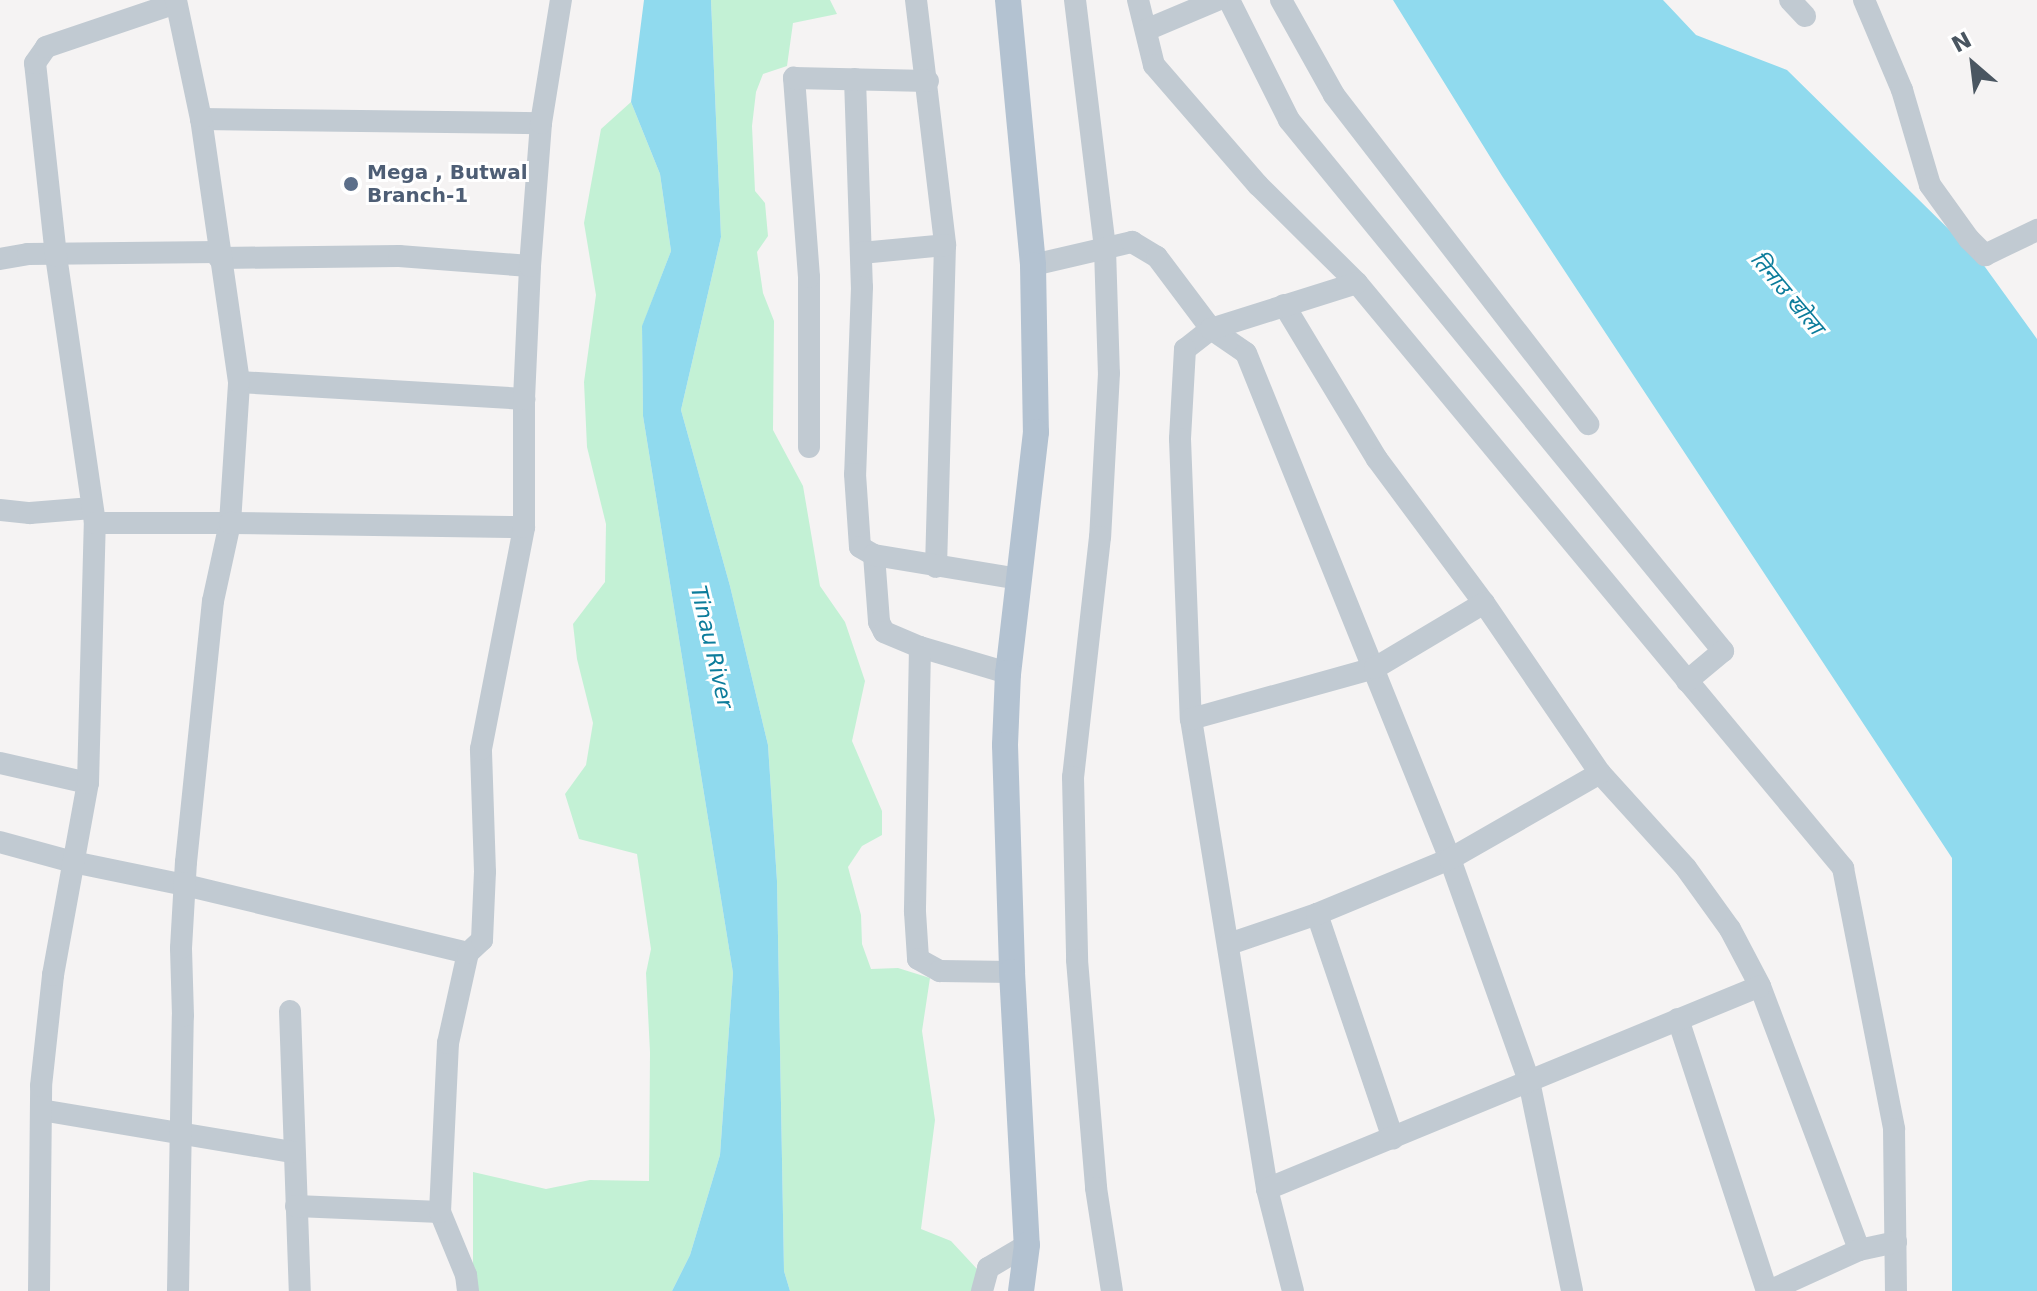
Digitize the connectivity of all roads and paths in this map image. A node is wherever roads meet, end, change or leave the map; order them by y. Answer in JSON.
{"nodes":[{"id":1,"x":561,"y":0,"type":"edge"},
{"id":2,"x":916,"y":0,"type":"edge"},
{"id":3,"x":1008,"y":0,"type":"edge"},
{"id":4,"x":1075,"y":0,"type":"edge"},
{"id":5,"x":1138,"y":0,"type":"edge"},
{"id":6,"x":1217,"y":0,"type":"edge"},
{"id":7,"x":1229,"y":0,"type":"edge"},
{"id":8,"x":1281,"y":0,"type":"edge"},
{"id":9,"x":1864,"y":0,"type":"edge"},
{"id":10,"x":176,"y":1,"type":"edge"},
{"id":11,"x":1146,"y":30,"type":"junction"},
{"id":12,"x":855,"y":79,"type":"junction"},
{"id":13,"x":928,"y":81,"type":"junction"},
{"id":14,"x":201,"y":119,"type":"junction"},
{"id":15,"x":541,"y":123,"type":"junction"},
{"id":16,"x":2037,"y":230,"type":"edge"},
{"id":17,"x":945,"y":245,"type":"junction"},
{"id":18,"x":1105,"y":249,"type":"junction"},
{"id":19,"x":861,"y":253,"type":"junction"},
{"id":20,"x":219,"y":255,"type":"junction"},
{"id":21,"x":56,"y":256,"type":"junction"},
{"id":22,"x":0,"y":259,"type":"edge"},
{"id":23,"x":1033,"y":265,"type":"junction"},
{"id":24,"x":530,"y":266,"type":"junction"},
{"id":25,"x":1357,"y":283,"type":"junction"},
{"id":26,"x":1284,"y":305,"type":"junction"},
{"id":27,"x":1211,"y":329,"type":"junction"},
{"id":28,"x":239,"y":382,"type":"junction"},
{"id":29,"x":524,"y":399,"type":"junction"},
{"id":30,"x":1588,"y":424,"type":"dead end"},
{"id":31,"x":809,"y":447,"type":"dead end"},
{"id":32,"x":0,"y":510,"type":"edge"},
{"id":33,"x":94,"y":515,"type":"junction"},
{"id":34,"x":230,"y":523,"type":"junction"},
{"id":35,"x":524,"y":527,"type":"junction"},
{"id":36,"x":874,"y":555,"type":"junction"},
{"id":37,"x":936,"y":567,"type":"junction"},
{"id":38,"x":1019,"y":579,"type":"junction"},
{"id":39,"x":1484,"y":603,"type":"junction"},
{"id":40,"x":920,"y":647,"type":"junction"},
{"id":41,"x":1375,"y":668,"type":"junction"},
{"id":42,"x":1008,"y":673,"type":"junction"},
{"id":43,"x":1687,"y":681,"type":"junction"},
{"id":44,"x":1191,"y":719,"type":"junction"},
{"id":45,"x":0,"y":763,"type":"edge"},
{"id":46,"x":1600,"y":773,"type":"junction"},
{"id":47,"x":88,"y":783,"type":"junction"},
{"id":48,"x":0,"y":842,"type":"edge"},
{"id":49,"x":1450,"y":859,"type":"junction"},
{"id":50,"x":73,"y":862,"type":"junction"},
{"id":51,"x":185,"y":885,"type":"junction"},
{"id":52,"x":1317,"y":914,"type":"junction"},
{"id":53,"x":1229,"y":944,"type":"junction"},
{"id":54,"x":468,"y":953,"type":"junction"},
{"id":55,"x":1012,"y":972,"type":"junction"},
{"id":56,"x":1760,"y":986,"type":"junction"},
{"id":57,"x":290,"y":1011,"type":"dead end"},
{"id":58,"x":1678,"y":1019,"type":"junction"},
{"id":59,"x":1529,"y":1081,"type":"junction"},
{"id":60,"x":41,"y":1110,"type":"junction"},
{"id":61,"x":180,"y":1134,"type":"junction"},
{"id":62,"x":1393,"y":1138,"type":"junction"},
{"id":63,"x":293,"y":1152,"type":"junction"},
{"id":64,"x":1267,"y":1189,"type":"junction"},
{"id":65,"x":296,"y":1206,"type":"junction"},
{"id":66,"x":440,"y":1212,"type":"junction"},
{"id":67,"x":1896,"y":1242,"type":"junction"},
{"id":68,"x":1027,"y":1245,"type":"junction"},
{"id":69,"x":1859,"y":1250,"type":"junction"},
{"id":70,"x":39,"y":1291,"type":"edge"},
{"id":71,"x":178,"y":1291,"type":"edge"},
{"id":72,"x":300,"y":1291,"type":"edge"},
{"id":73,"x":468,"y":1291,"type":"edge"},
{"id":74,"x":982,"y":1291,"type":"edge"},
{"id":75,"x":1021,"y":1291,"type":"edge"},
{"id":76,"x":1112,"y":1291,"type":"edge"},
{"id":77,"x":1293,"y":1291,"type":"edge"},
{"id":78,"x":1572,"y":1291,"type":"edge"},
{"id":79,"x":1768,"y":1291,"type":"edge"},
{"id":80,"x":1896,"y":1291,"type":"edge"}],
"edges":[{"from":1,"to":15,"type":"street"},
{"from":2,"to":13,"type":"street"},
{"from":3,"to":23,"type":"main road"},
{"from":4,"to":18,"type":"street"},
{"from":5,"to":11,"type":"street"},
{"from":6,"to":11,"type":"street"},
{"from":7,"to":43,"type":"street"},
{"from":8,"to":30,"type":"street"},
{"from":9,"to":16,"type":"street"},
{"from":10,"to":14,"type":"street"},
{"from":10,"to":21,"type":"street"},
{"from":11,"to":25,"type":"street"},
{"from":12,"to":13,"type":"street"},
{"from":12,"to":19,"type":"street"},
{"from":12,"to":31,"type":"street"},
{"from":13,"to":17,"type":"street"},
{"from":14,"to":15,"type":"street"},
{"from":14,"to":20,"type":"street"},
{"from":15,"to":24,"type":"street"},
{"from":17,"to":19,"type":"street"},
{"from":17,"to":37,"type":"street"},
{"from":18,"to":23,"type":"street"},
{"from":18,"to":27,"type":"street"},
{"from":18,"to":76,"type":"street"},
{"from":19,"to":36,"type":"street"},
{"from":20,"to":21,"type":"street"},
{"from":20,"to":24,"type":"street"},
{"from":20,"to":28,"type":"street"},
{"from":21,"to":22,"type":"street"},
{"from":21,"to":33,"type":"street"},
{"from":23,"to":38,"type":"main road"},
{"from":24,"to":29,"type":"street"},
{"from":25,"to":26,"type":"street"},
{"from":25,"to":43,"type":"street"},
{"from":26,"to":27,"type":"street"},
{"from":26,"to":39,"type":"street"},
{"from":27,"to":41,"type":"street"},
{"from":27,"to":44,"type":"street"},
{"from":28,"to":29,"type":"street"},
{"from":28,"to":34,"type":"street"},
{"from":29,"to":35,"type":"street"},
{"from":32,"to":33,"type":"street"},
{"from":33,"to":34,"type":"street"},
{"from":33,"to":47,"type":"street"},
{"from":34,"to":35,"type":"street"},
{"from":34,"to":51,"type":"street"},
{"from":35,"to":54,"type":"street"},
{"from":36,"to":37,"type":"street"},
{"from":36,"to":40,"type":"street"},
{"from":37,"to":38,"type":"street"},
{"from":38,"to":42,"type":"main road"},
{"from":39,"to":41,"type":"street"},
{"from":39,"to":46,"type":"street"},
{"from":40,"to":42,"type":"street"},
{"from":40,"to":55,"type":"street"},
{"from":41,"to":44,"type":"street"},
{"from":41,"to":49,"type":"street"},
{"from":42,"to":55,"type":"main road"},
{"from":43,"to":67,"type":"street"},
{"from":44,"to":53,"type":"street"},
{"from":45,"to":47,"type":"street"},
{"from":46,"to":49,"type":"street"},
{"from":46,"to":56,"type":"street"},
{"from":47,"to":50,"type":"street"},
{"from":48,"to":50,"type":"street"},
{"from":49,"to":52,"type":"street"},
{"from":49,"to":59,"type":"street"},
{"from":50,"to":51,"type":"street"},
{"from":50,"to":60,"type":"street"},
{"from":51,"to":54,"type":"street"},
{"from":51,"to":61,"type":"street"},
{"from":52,"to":53,"type":"street"},
{"from":52,"to":62,"type":"street"},
{"from":53,"to":64,"type":"street"},
{"from":54,"to":66,"type":"street"},
{"from":55,"to":68,"type":"main road"},
{"from":56,"to":58,"type":"street"},
{"from":56,"to":69,"type":"street"},
{"from":57,"to":63,"type":"street"},
{"from":58,"to":59,"type":"street"},
{"from":58,"to":79,"type":"street"},
{"from":59,"to":62,"type":"street"},
{"from":59,"to":78,"type":"street"},
{"from":60,"to":61,"type":"street"},
{"from":60,"to":70,"type":"street"},
{"from":61,"to":63,"type":"street"},
{"from":61,"to":71,"type":"street"},
{"from":62,"to":64,"type":"street"},
{"from":63,"to":65,"type":"street"},
{"from":64,"to":77,"type":"street"},
{"from":65,"to":66,"type":"street"},
{"from":65,"to":72,"type":"street"},
{"from":66,"to":73,"type":"street"},
{"from":67,"to":69,"type":"street"},
{"from":67,"to":80,"type":"street"},
{"from":68,"to":74,"type":"street"},
{"from":68,"to":75,"type":"main road"},
{"from":69,"to":79,"type":"street"}]}
